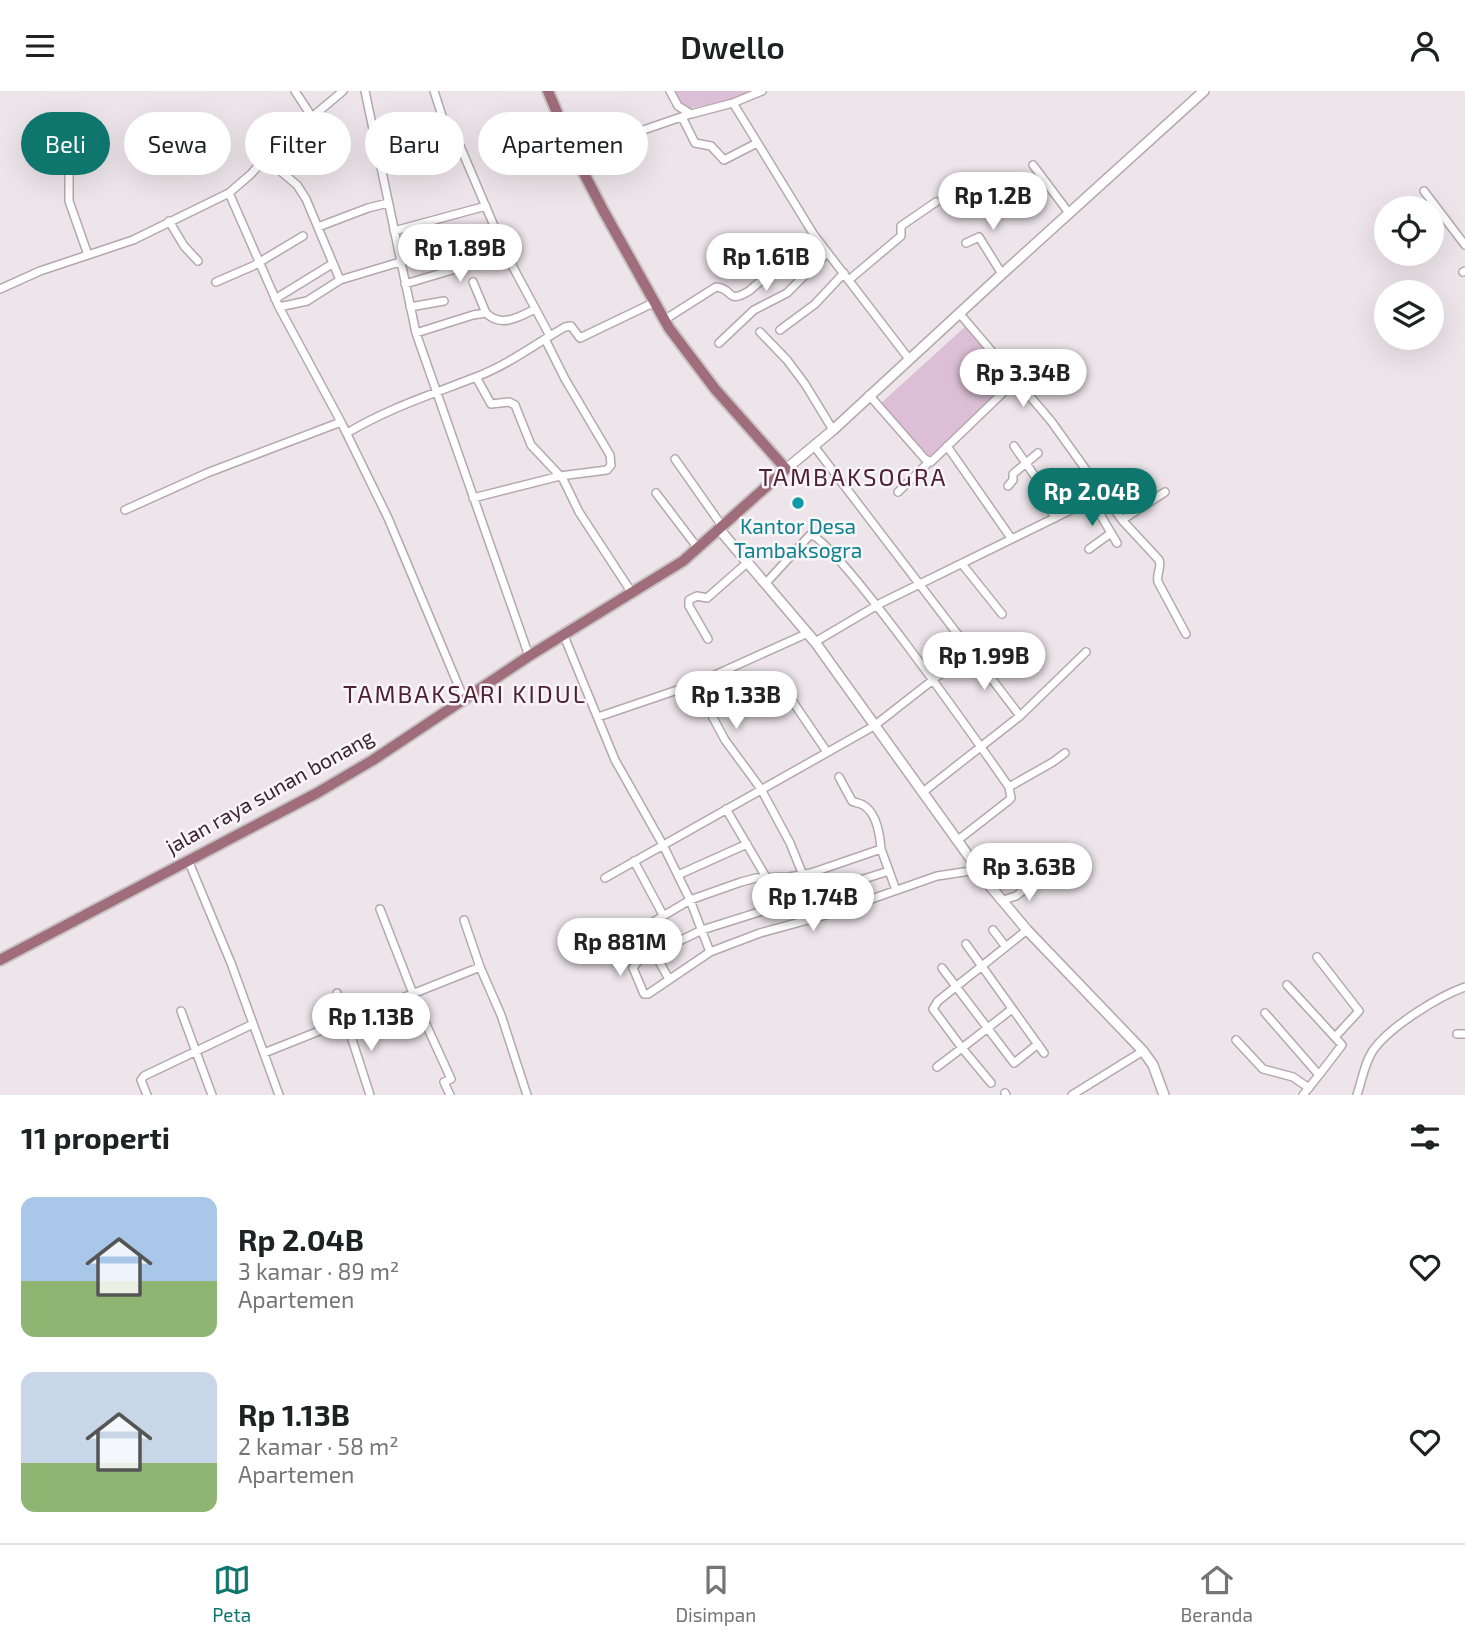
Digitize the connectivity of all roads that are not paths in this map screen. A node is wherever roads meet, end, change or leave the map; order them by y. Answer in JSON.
{"nodes":[{"id":1,"x":295,"y":91,"type":"edge"},
{"id":2,"x":343,"y":91,"type":"edge"},
{"id":3,"x":365,"y":91,"type":"edge"},
{"id":4,"x":434,"y":91,"type":"edge"},
{"id":5,"x":548,"y":91,"type":"edge"},
{"id":6,"x":670,"y":91,"type":"edge"},
{"id":7,"x":762,"y":91,"type":"edge"},
{"id":8,"x":1205,"y":91,"type":"edge"},
{"id":9,"x":733,"y":103,"type":"junction"},
{"id":10,"x":309,"y":112,"type":"edge"},
{"id":11,"x":318,"y":112,"type":"edge"},
{"id":12,"x":557,"y":112,"type":"edge"},
{"id":13,"x":687,"y":115,"type":"junction"},
{"id":14,"x":648,"y":128,"type":"edge"},
{"id":15,"x":757,"y":143,"type":"junction"},
{"id":16,"x":1032,"y":165,"type":"dead end"},
{"id":17,"x":69,"y":175,"type":"edge"},
{"id":18,"x":248,"y":175,"type":"edge"},
{"id":19,"x":284,"y":175,"type":"edge"},
{"id":20,"x":585,"y":175,"type":"edge"},
{"id":21,"x":1424,"y":191,"type":"dead end"},
{"id":22,"x":229,"y":193,"type":"junction"},
{"id":23,"x":936,"y":202,"type":"dead end"},
{"id":24,"x":388,"y":203,"type":"junction"},
{"id":25,"x":486,"y":206,"type":"junction"},
{"id":26,"x":1069,"y":213,"type":"junction"},
{"id":27,"x":169,"y":221,"type":"junction"},
{"id":28,"x":318,"y":227,"type":"junction"},
{"id":29,"x":394,"y":231,"type":"junction"},
{"id":30,"x":814,"y":235,"type":"junction"},
{"id":31,"x":303,"y":236,"type":"dead end"},
{"id":32,"x":966,"y":243,"type":"dead end"},
{"id":33,"x":1465,"y":246,"type":"edge"},
{"id":34,"x":827,"y":253,"type":"junction"},
{"id":35,"x":506,"y":254,"type":"junction"},
{"id":36,"x":88,"y":255,"type":"junction"},
{"id":37,"x":198,"y":261,"type":"dead end"},
{"id":38,"x":260,"y":261,"type":"junction"},
{"id":39,"x":400,"y":262,"type":"junction"},
{"id":40,"x":332,"y":264,"type":"junction"},
{"id":41,"x":1002,"y":274,"type":"junction"},
{"id":42,"x":847,"y":276,"type":"junction"},
{"id":43,"x":340,"y":279,"type":"junction"},
{"id":44,"x":216,"y":282,"type":"dead end"},
{"id":45,"x":473,"y":282,"type":"dead end"},
{"id":46,"x":405,"y":284,"type":"junction"},
{"id":47,"x":0,"y":289,"type":"edge"},
{"id":48,"x":275,"y":299,"type":"junction"},
{"id":49,"x":444,"y":301,"type":"dead end"},
{"id":50,"x":653,"y":303,"type":"junction"},
{"id":51,"x":279,"y":307,"type":"junction"},
{"id":52,"x":410,"y":307,"type":"junction"},
{"id":53,"x":535,"y":309,"type":"junction"},
{"id":54,"x":486,"y":313,"type":"junction"},
{"id":55,"x":960,"y":314,"type":"junction"},
{"id":56,"x":664,"y":320,"type":"junction"},
{"id":57,"x":780,"y":330,"type":"dead end"},
{"id":58,"x":760,"y":332,"type":"dead end"},
{"id":59,"x":415,"y":333,"type":"junction"},
{"id":60,"x":548,"y":338,"type":"junction"},
{"id":61,"x":719,"y":344,"type":"dead end"},
{"id":62,"x":909,"y":359,"type":"junction"},
{"id":63,"x":476,"y":377,"type":"junction"},
{"id":64,"x":1017,"y":379,"type":"junction"},
{"id":65,"x":435,"y":391,"type":"junction"},
{"id":66,"x":869,"y":395,"type":"junction"},
{"id":67,"x":341,"y":422,"type":"junction"},
{"id":68,"x":833,"y":430,"type":"junction"},
{"id":69,"x":347,"y":433,"type":"junction"},
{"id":70,"x":814,"y":446,"type":"junction"},
{"id":71,"x":947,"y":446,"type":"junction"},
{"id":72,"x":1014,"y":446,"type":"dead end"},
{"id":73,"x":1038,"y":453,"type":"dead end"},
{"id":74,"x":675,"y":459,"type":"dead end"},
{"id":75,"x":929,"y":462,"type":"junction"},
{"id":76,"x":1027,"y":463,"type":"junction"},
{"id":77,"x":786,"y":468,"type":"junction"},
{"id":78,"x":1133,"y":473,"type":"dead end"},
{"id":79,"x":560,"y":476,"type":"junction"},
{"id":80,"x":1008,"y":486,"type":"dead end"},
{"id":81,"x":898,"y":492,"type":"dead end"},
{"id":82,"x":1101,"y":492,"type":"junction"},
{"id":83,"x":1165,"y":492,"type":"dead end"},
{"id":84,"x":656,"y":493,"type":"dead end"},
{"id":85,"x":473,"y":498,"type":"junction"},
{"id":86,"x":1091,"y":499,"type":"junction"},
{"id":87,"x":125,"y":510,"type":"dead end"},
{"id":88,"x":1055,"y":518,"type":"junction"},
{"id":89,"x":1122,"y":520,"type":"junction"},
{"id":90,"x":721,"y":528,"type":"junction"},
{"id":91,"x":1111,"y":533,"type":"junction"},
{"id":92,"x":1011,"y":538,"type":"junction"},
{"id":93,"x":1117,"y":543,"type":"dead end"},
{"id":94,"x":697,"y":547,"type":"junction"},
{"id":95,"x":1089,"y":549,"type":"dead end"},
{"id":96,"x":748,"y":562,"type":"junction"},
{"id":97,"x":962,"y":564,"type":"junction"},
{"id":98,"x":766,"y":583,"type":"junction"},
{"id":99,"x":921,"y":583,"type":"junction"},
{"id":100,"x":632,"y":593,"type":"junction"},
{"id":101,"x":877,"y":606,"type":"junction"},
{"id":102,"x":1002,"y":614,"type":"dead end"},
{"id":103,"x":1186,"y":634,"type":"dead end"},
{"id":104,"x":564,"y":636,"type":"junction"},
{"id":105,"x":812,"y":638,"type":"junction"},
{"id":106,"x":708,"y":639,"type":"dead end"},
{"id":107,"x":970,"y":651,"type":"junction"},
{"id":108,"x":1086,"y":652,"type":"dead end"},
{"id":109,"x":529,"y":656,"type":"junction"},
{"id":110,"x":933,"y":681,"type":"junction"},
{"id":111,"x":695,"y":684,"type":"junction"},
{"id":112,"x":464,"y":699,"type":"junction"},
{"id":113,"x":775,"y":699,"type":"dead end"},
{"id":114,"x":1020,"y":716,"type":"junction"},
{"id":115,"x":598,"y":717,"type":"junction"},
{"id":116,"x":874,"y":726,"type":"junction"},
{"id":117,"x":981,"y":747,"type":"junction"},
{"id":118,"x":827,"y":752,"type":"junction"},
{"id":119,"x":1065,"y":753,"type":"dead end"},
{"id":120,"x":839,"y":777,"type":"dead end"},
{"id":121,"x":1009,"y":787,"type":"junction"},
{"id":122,"x":761,"y":789,"type":"junction"},
{"id":123,"x":923,"y":792,"type":"junction"},
{"id":124,"x":726,"y":809,"type":"junction"},
{"id":125,"x":958,"y":840,"type":"junction"},
{"id":126,"x":663,"y":845,"type":"junction"},
{"id":127,"x":747,"y":845,"type":"junction"},
{"id":128,"x":881,"y":849,"type":"junction"},
{"id":129,"x":1023,"y":855,"type":"dead end"},
{"id":130,"x":188,"y":860,"type":"junction"},
{"id":131,"x":634,"y":861,"type":"junction"},
{"id":132,"x":977,"y":870,"type":"junction"},
{"id":133,"x":888,"y":871,"type":"junction"},
{"id":134,"x":807,"y":874,"type":"junction"},
{"id":135,"x":678,"y":875,"type":"junction"},
{"id":136,"x":1042,"y":875,"type":"dead end"},
{"id":137,"x":766,"y":877,"type":"junction"},
{"id":138,"x":606,"y":878,"type":"dead end"},
{"id":139,"x":986,"y":882,"type":"junction"},
{"id":140,"x":896,"y":890,"type":"junction"},
{"id":141,"x":818,"y":893,"type":"junction"},
{"id":142,"x":690,"y":900,"type":"junction"},
{"id":143,"x":1003,"y":900,"type":"junction"},
{"id":144,"x":380,"y":909,"type":"dead end"},
{"id":145,"x":663,"y":915,"type":"junction"},
{"id":146,"x":826,"y":915,"type":"junction"},
{"id":147,"x":464,"y":920,"type":"dead end"},
{"id":148,"x":702,"y":930,"type":"junction"},
{"id":149,"x":993,"y":930,"type":"dead end"},
{"id":150,"x":1027,"y":930,"type":"junction"},
{"id":151,"x":966,"y":944,"type":"dead end"},
{"id":152,"x":1006,"y":947,"type":"junction"},
{"id":153,"x":654,"y":952,"type":"junction"},
{"id":154,"x":710,"y":952,"type":"junction"},
{"id":155,"x":1317,"y":957,"type":"dead end"},
{"id":156,"x":0,"y":960,"type":"edge"},
{"id":157,"x":480,"y":967,"type":"junction"},
{"id":158,"x":982,"y":967,"type":"junction"},
{"id":159,"x":942,"y":968,"type":"dead end"},
{"id":160,"x":669,"y":979,"type":"junction"},
{"id":161,"x":1287,"y":985,"type":"dead end"},
{"id":162,"x":957,"y":987,"type":"junction"},
{"id":163,"x":1465,"y":987,"type":"edge"},
{"id":164,"x":412,"y":992,"type":"junction"},
{"id":165,"x":337,"y":993,"type":"dead end"},
{"id":166,"x":1012,"y":1009,"type":"junction"},
{"id":167,"x":181,"y":1011,"type":"dead end"},
{"id":168,"x":1265,"y":1013,"type":"dead end"},
{"id":169,"x":345,"y":1021,"type":"junction"},
{"id":170,"x":253,"y":1024,"type":"junction"},
{"id":171,"x":987,"y":1028,"type":"junction"},
{"id":172,"x":1335,"y":1037,"type":"junction"},
{"id":173,"x":1236,"y":1040,"type":"dead end"},
{"id":174,"x":1038,"y":1044,"type":"junction"},
{"id":175,"x":962,"y":1048,"type":"junction"},
{"id":176,"x":196,"y":1051,"type":"junction"},
{"id":177,"x":1143,"y":1051,"type":"junction"},
{"id":178,"x":264,"y":1053,"type":"junction"},
{"id":179,"x":1044,"y":1053,"type":"dead end"},
{"id":180,"x":937,"y":1067,"type":"dead end"},
{"id":181,"x":1319,"y":1075,"type":"junction"},
{"id":182,"x":991,"y":1083,"type":"dead end"},
{"id":183,"x":1309,"y":1087,"type":"junction"},
{"id":184,"x":147,"y":1095,"type":"edge"},
{"id":185,"x":212,"y":1095,"type":"edge"},
{"id":186,"x":279,"y":1095,"type":"edge"},
{"id":187,"x":370,"y":1095,"type":"edge"},
{"id":188,"x":450,"y":1095,"type":"edge"},
{"id":189,"x":527,"y":1095,"type":"edge"},
{"id":190,"x":1072,"y":1095,"type":"edge"},
{"id":191,"x":1164,"y":1095,"type":"edge"},
{"id":192,"x":1303,"y":1095,"type":"edge"},
{"id":193,"x":1357,"y":1095,"type":"edge"}],
"edges":[{"from":1,"to":10,"type":"street"},
{"from":2,"to":11,"type":"street"},
{"from":3,"to":24,"type":"street"},
{"from":4,"to":25,"type":"street"},
{"from":5,"to":12,"type":"main road"},
{"from":6,"to":13,"type":"street"},
{"from":7,"to":9,"type":"street"},
{"from":8,"to":26,"type":"street"},
{"from":9,"to":13,"type":"street"},
{"from":9,"to":15,"type":"street"},
{"from":13,"to":14,"type":"street"},
{"from":13,"to":15,"type":"street"},
{"from":15,"to":30,"type":"street"},
{"from":16,"to":26,"type":"street"},
{"from":17,"to":36,"type":"street"},
{"from":18,"to":22,"type":"street"},
{"from":19,"to":28,"type":"street"},
{"from":20,"to":50,"type":"main road"},
{"from":21,"to":33,"type":"street"},
{"from":22,"to":27,"type":"street"},
{"from":22,"to":38,"type":"street"},
{"from":23,"to":42,"type":"street"},
{"from":24,"to":28,"type":"street"},
{"from":24,"to":29,"type":"street"},
{"from":25,"to":29,"type":"street"},
{"from":25,"to":35,"type":"street"},
{"from":26,"to":41,"type":"street"},
{"from":27,"to":36,"type":"street"},
{"from":27,"to":37,"type":"street"},
{"from":28,"to":40,"type":"street"},
{"from":29,"to":39,"type":"street"},
{"from":30,"to":34,"type":"street"},
{"from":30,"to":56,"type":"street"},
{"from":31,"to":38,"type":"street"},
{"from":32,"to":41,"type":"street"},
{"from":34,"to":42,"type":"street"},
{"from":34,"to":61,"type":"street"},
{"from":35,"to":46,"type":"street"},
{"from":35,"to":53,"type":"street"},
{"from":36,"to":47,"type":"street"},
{"from":38,"to":44,"type":"street"},
{"from":38,"to":48,"type":"street"},
{"from":39,"to":43,"type":"street"},
{"from":39,"to":46,"type":"street"},
{"from":40,"to":43,"type":"street"},
{"from":40,"to":48,"type":"street"},
{"from":41,"to":55,"type":"street"},
{"from":42,"to":57,"type":"street"},
{"from":42,"to":62,"type":"street"},
{"from":43,"to":51,"type":"street"},
{"from":45,"to":54,"type":"street"},
{"from":46,"to":52,"type":"street"},
{"from":48,"to":51,"type":"street"},
{"from":49,"to":52,"type":"street"},
{"from":50,"to":56,"type":"main road"},
{"from":50,"to":60,"type":"street"},
{"from":51,"to":67,"type":"street"},
{"from":52,"to":59,"type":"street"},
{"from":53,"to":54,"type":"street"},
{"from":53,"to":60,"type":"street"},
{"from":54,"to":59,"type":"street"},
{"from":55,"to":62,"type":"street"},
{"from":55,"to":64,"type":"street"},
{"from":56,"to":77,"type":"main road"},
{"from":58,"to":68,"type":"street"},
{"from":59,"to":65,"type":"street"},
{"from":60,"to":63,"type":"street"},
{"from":60,"to":79,"type":"street"},
{"from":62,"to":66,"type":"street"},
{"from":63,"to":65,"type":"street"},
{"from":63,"to":79,"type":"street"},
{"from":64,"to":71,"type":"street"},
{"from":64,"to":82,"type":"street"},
{"from":65,"to":69,"type":"street"},
{"from":65,"to":85,"type":"street"},
{"from":66,"to":68,"type":"street"},
{"from":66,"to":75,"type":"street"},
{"from":67,"to":69,"type":"street"},
{"from":67,"to":87,"type":"street"},
{"from":68,"to":70,"type":"street"},
{"from":69,"to":112,"type":"street"},
{"from":70,"to":77,"type":"street"},
{"from":70,"to":99,"type":"street"},
{"from":71,"to":75,"type":"street"},
{"from":71,"to":92,"type":"street"},
{"from":72,"to":76,"type":"street"},
{"from":73,"to":76,"type":"street"},
{"from":74,"to":90,"type":"street"},
{"from":75,"to":81,"type":"street"},
{"from":76,"to":80,"type":"street"},
{"from":76,"to":88,"type":"street"},
{"from":77,"to":90,"type":"main road","name":"jalan raya sunan bonang"},
{"from":78,"to":82,"type":"street"},
{"from":79,"to":85,"type":"street"},
{"from":79,"to":100,"type":"street"},
{"from":82,"to":86,"type":"street"},
{"from":82,"to":89,"type":"street"},
{"from":83,"to":89,"type":"street"},
{"from":84,"to":94,"type":"street"},
{"from":85,"to":109,"type":"street"},
{"from":86,"to":88,"type":"street"},
{"from":86,"to":91,"type":"street"},
{"from":88,"to":92,"type":"street"},
{"from":89,"to":103,"type":"street"},
{"from":90,"to":94,"type":"main road","name":"jalan raya sunan bonang"},
{"from":90,"to":96,"type":"street"},
{"from":91,"to":93,"type":"street"},
{"from":91,"to":95,"type":"street"},
{"from":92,"to":97,"type":"street"},
{"from":94,"to":100,"type":"main road","name":"jalan raya sunan bonang"},
{"from":96,"to":98,"type":"street"},
{"from":96,"to":106,"type":"street"},
{"from":97,"to":99,"type":"street"},
{"from":97,"to":102,"type":"street"},
{"from":98,"to":101,"type":"street"},
{"from":98,"to":105,"type":"street"},
{"from":99,"to":101,"type":"street"},
{"from":99,"to":107,"type":"street"},
{"from":100,"to":104,"type":"main road","name":"jalan raya sunan bonang"},
{"from":101,"to":105,"type":"street"},
{"from":101,"to":110,"type":"street"},
{"from":104,"to":109,"type":"main road","name":"jalan raya sunan bonang"},
{"from":104,"to":115,"type":"street"},
{"from":105,"to":111,"type":"street"},
{"from":105,"to":116,"type":"street"},
{"from":107,"to":110,"type":"street"},
{"from":107,"to":114,"type":"street"},
{"from":108,"to":114,"type":"street"},
{"from":109,"to":112,"type":"main road","name":"jalan raya sunan bonang"},
{"from":110,"to":116,"type":"street"},
{"from":110,"to":117,"type":"street"},
{"from":111,"to":115,"type":"street"},
{"from":111,"to":122,"type":"street"},
{"from":112,"to":130,"type":"main road","name":"jalan raya sunan bonang"},
{"from":113,"to":118,"type":"street"},
{"from":114,"to":117,"type":"street"},
{"from":115,"to":126,"type":"street"},
{"from":116,"to":118,"type":"street"},
{"from":116,"to":123,"type":"street"},
{"from":117,"to":121,"type":"street"},
{"from":117,"to":123,"type":"street"},
{"from":118,"to":122,"type":"street"},
{"from":119,"to":121,"type":"street"},
{"from":120,"to":128,"type":"street"},
{"from":121,"to":125,"type":"street"},
{"from":122,"to":124,"type":"street"},
{"from":122,"to":134,"type":"street"},
{"from":123,"to":125,"type":"street"},
{"from":124,"to":126,"type":"street"},
{"from":124,"to":127,"type":"street"},
{"from":125,"to":132,"type":"street"},
{"from":126,"to":131,"type":"street"},
{"from":126,"to":135,"type":"street"},
{"from":127,"to":135,"type":"street"},
{"from":127,"to":137,"type":"street"},
{"from":128,"to":133,"type":"street"},
{"from":128,"to":134,"type":"street"},
{"from":129,"to":139,"type":"street"},
{"from":130,"to":156,"type":"main road","name":"jalan raya sunan bonang"},
{"from":130,"to":170,"type":"street"},
{"from":131,"to":138,"type":"street"},
{"from":131,"to":145,"type":"street"},
{"from":132,"to":139,"type":"street"},
{"from":132,"to":140,"type":"street"},
{"from":133,"to":140,"type":"street"},
{"from":133,"to":141,"type":"street"},
{"from":134,"to":137,"type":"street"},
{"from":134,"to":141,"type":"street"},
{"from":135,"to":142,"type":"street"},
{"from":136,"to":143,"type":"street"},
{"from":137,"to":142,"type":"street"},
{"from":139,"to":143,"type":"street"},
{"from":140,"to":146,"type":"street"},
{"from":141,"to":146,"type":"street"},
{"from":141,"to":148,"type":"street"},
{"from":142,"to":145,"type":"street"},
{"from":142,"to":148,"type":"street"},
{"from":143,"to":150,"type":"street"},
{"from":144,"to":164,"type":"street"},
{"from":145,"to":153,"type":"street"},
{"from":146,"to":154,"type":"street"},
{"from":147,"to":157,"type":"street"},
{"from":148,"to":153,"type":"street"},
{"from":148,"to":154,"type":"street"},
{"from":149,"to":152,"type":"street"},
{"from":150,"to":152,"type":"street"},
{"from":150,"to":177,"type":"street"},
{"from":151,"to":158,"type":"street"},
{"from":152,"to":158,"type":"street"},
{"from":153,"to":160,"type":"street"},
{"from":153,"to":160,"type":"street"},
{"from":154,"to":160,"type":"street"},
{"from":155,"to":172,"type":"street"},
{"from":157,"to":164,"type":"street"},
{"from":157,"to":189,"type":"street"},
{"from":158,"to":162,"type":"street"},
{"from":158,"to":166,"type":"street"},
{"from":159,"to":162,"type":"street"},
{"from":161,"to":172,"type":"street"},
{"from":162,"to":171,"type":"street"},
{"from":162,"to":175,"type":"street"},
{"from":163,"to":193,"type":"street"},
{"from":164,"to":169,"type":"street"},
{"from":164,"to":188,"type":"street"},
{"from":165,"to":169,"type":"street"},
{"from":166,"to":171,"type":"street"},
{"from":166,"to":174,"type":"street"},
{"from":167,"to":176,"type":"street"},
{"from":168,"to":181,"type":"street"},
{"from":169,"to":178,"type":"street"},
{"from":169,"to":187,"type":"street"},
{"from":170,"to":176,"type":"street"},
{"from":170,"to":178,"type":"street"},
{"from":171,"to":174,"type":"street"},
{"from":171,"to":175,"type":"street"},
{"from":172,"to":181,"type":"street"},
{"from":173,"to":183,"type":"street"},
{"from":174,"to":179,"type":"street"},
{"from":175,"to":180,"type":"street"},
{"from":175,"to":182,"type":"street"},
{"from":176,"to":184,"type":"street"},
{"from":176,"to":185,"type":"street"},
{"from":177,"to":190,"type":"street"},
{"from":177,"to":191,"type":"street"},
{"from":178,"to":186,"type":"street"},
{"from":181,"to":183,"type":"street"},
{"from":183,"to":192,"type":"street"}]}
